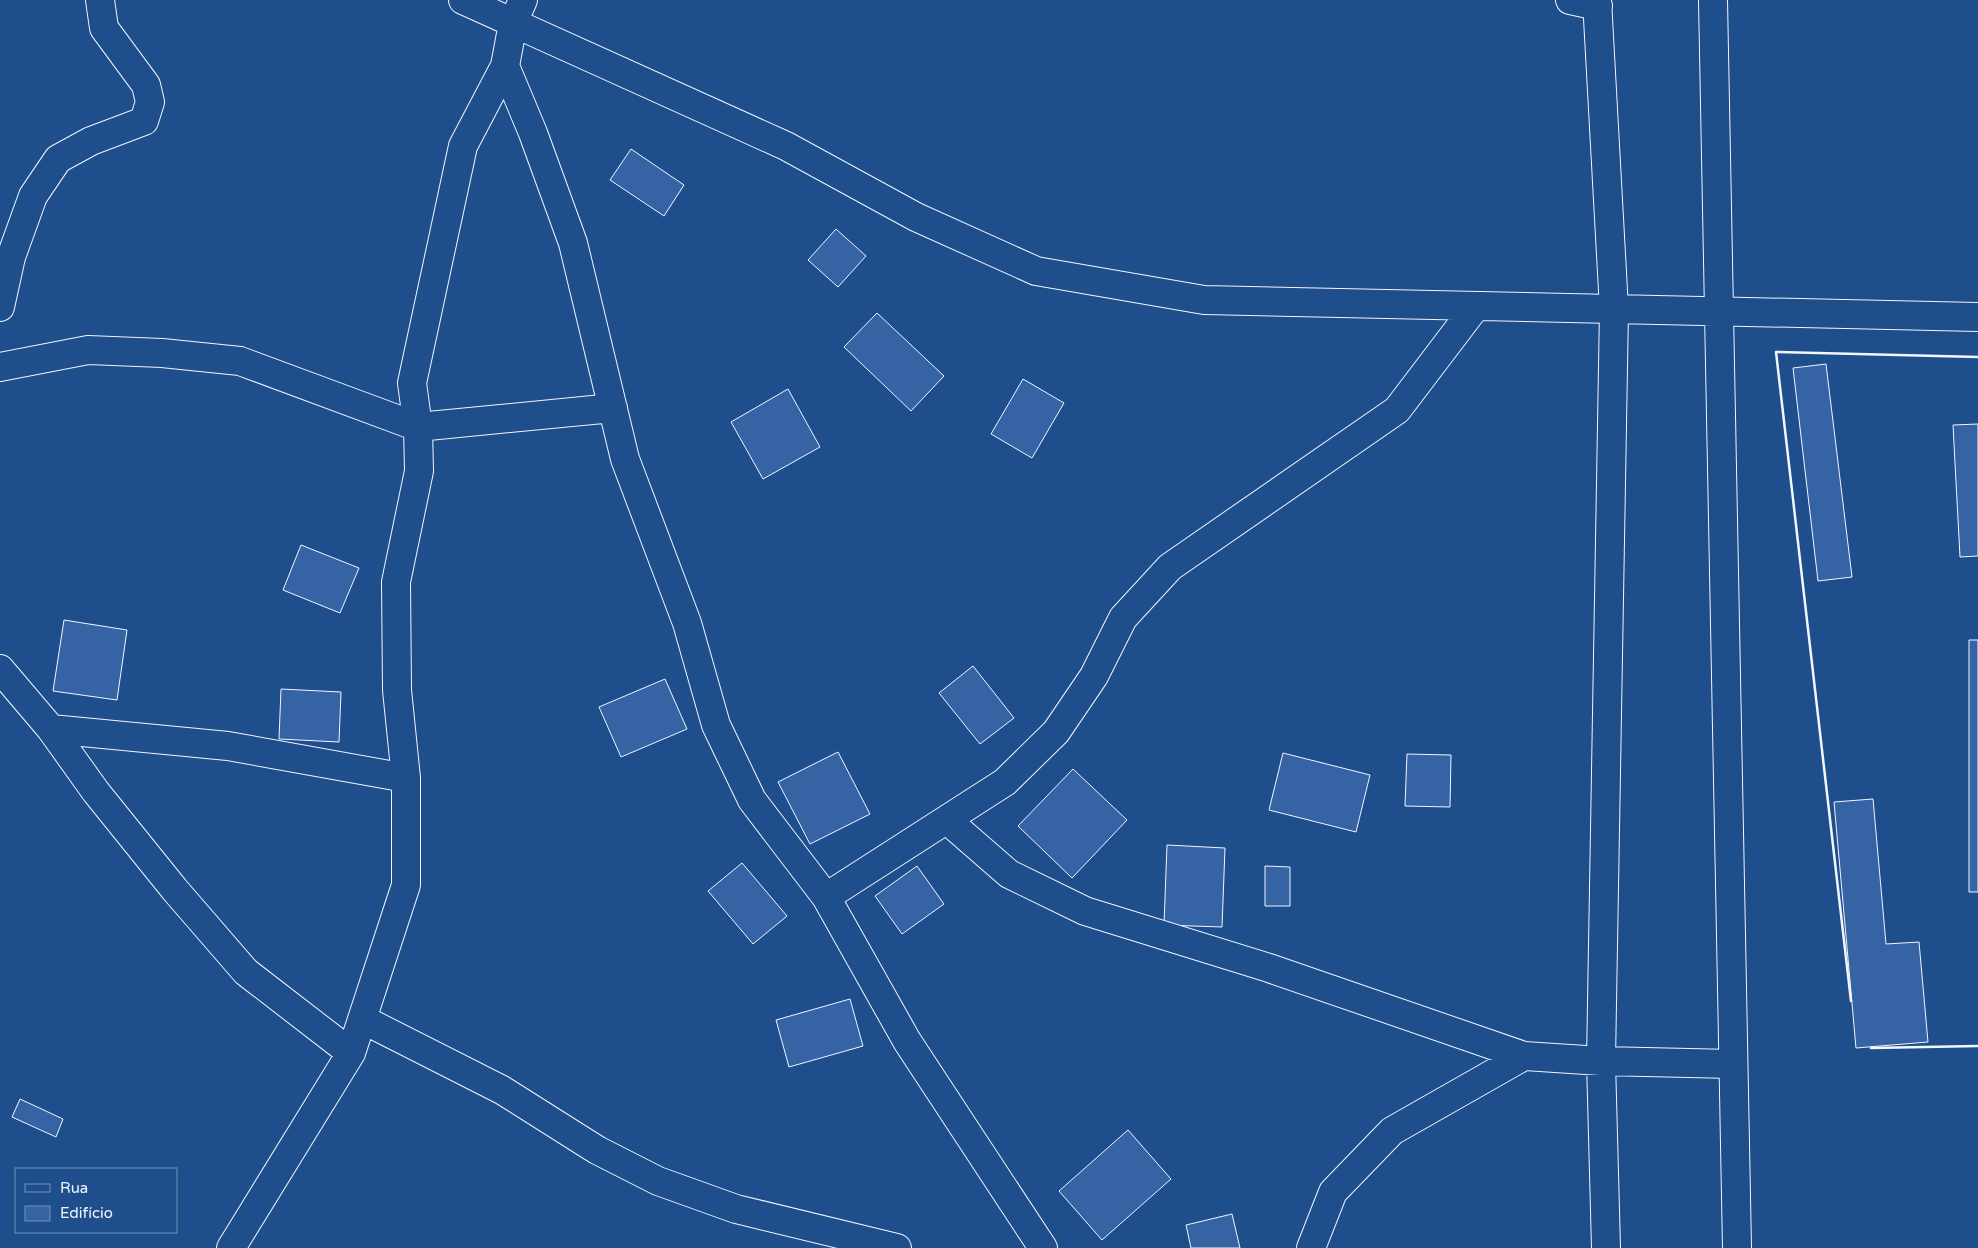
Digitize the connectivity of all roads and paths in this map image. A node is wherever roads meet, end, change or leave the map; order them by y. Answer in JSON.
{"nodes":[{"id":1,"x":100,"y":0,"type":"edge"},
{"id":2,"x":463,"y":0,"type":"edge"},
{"id":3,"x":1570,"y":0,"type":"edge"},
{"id":4,"x":1712,"y":0,"type":"edge"},
{"id":5,"x":1597,"y":3,"type":"edge"},
{"id":6,"x":518,"y":11,"type":"edge"},
{"id":7,"x":505,"y":66,"type":"junction"},
{"id":8,"x":1476,"y":306,"type":"junction"},
{"id":9,"x":0,"y":307,"type":"edge"},
{"id":10,"x":1614,"y":308,"type":"junction"},
{"id":11,"x":1720,"y":311,"type":"junction"},
{"id":12,"x":1978,"y":317,"type":"edge"},
{"id":13,"x":0,"y":367,"type":"edge"},
{"id":14,"x":613,"y":408,"type":"junction"},
{"id":15,"x":418,"y":427,"type":"junction"},
{"id":16,"x":0,"y":669,"type":"edge"},
{"id":17,"x":51,"y":729,"type":"junction"},
{"id":18,"x":406,"y":778,"type":"junction"},
{"id":19,"x":947,"y":820,"type":"junction"},
{"id":20,"x":826,"y":897,"type":"junction"},
{"id":21,"x":362,"y":1019,"type":"junction"},
{"id":22,"x":351,"y":1053,"type":"junction"},
{"id":23,"x":1524,"y":1056,"type":"junction"},
{"id":24,"x":1601,"y":1061,"type":"junction"},
{"id":25,"x":1733,"y":1064,"type":"junction"},
{"id":26,"x":230,"y":1248,"type":"edge"},
{"id":27,"x":897,"y":1248,"type":"edge"},
{"id":28,"x":1043,"y":1248,"type":"edge"},
{"id":29,"x":1311,"y":1248,"type":"edge"},
{"id":30,"x":1606,"y":1248,"type":"edge"},
{"id":31,"x":1736,"y":1248,"type":"edge"}],
"edges":[{"from":1,"to":9,"type":"street"},
{"from":2,"to":6,"type":"street"},
{"from":3,"to":5,"type":"street"},
{"from":4,"to":11,"type":"street"},
{"from":5,"to":10,"type":"street"},
{"from":6,"to":7,"type":"street"},
{"from":6,"to":8,"type":"street"},
{"from":7,"to":14,"type":"street"},
{"from":7,"to":15,"type":"street"},
{"from":8,"to":10,"type":"street"},
{"from":8,"to":19,"type":"street"},
{"from":10,"to":11,"type":"street"},
{"from":10,"to":24,"type":"street"},
{"from":11,"to":12,"type":"street"},
{"from":11,"to":25,"type":"street"},
{"from":13,"to":15,"type":"street"},
{"from":14,"to":15,"type":"street"},
{"from":14,"to":20,"type":"street"},
{"from":15,"to":18,"type":"street"},
{"from":16,"to":17,"type":"street"},
{"from":17,"to":18,"type":"street"},
{"from":17,"to":22,"type":"street"},
{"from":18,"to":21,"type":"street"},
{"from":19,"to":20,"type":"street"},
{"from":19,"to":23,"type":"street"},
{"from":20,"to":28,"type":"street"},
{"from":21,"to":22,"type":"street"},
{"from":21,"to":27,"type":"street"},
{"from":22,"to":26,"type":"street"},
{"from":23,"to":24,"type":"street"},
{"from":23,"to":29,"type":"street"},
{"from":24,"to":25,"type":"street"},
{"from":24,"to":30,"type":"street"},
{"from":25,"to":31,"type":"street"}]}
